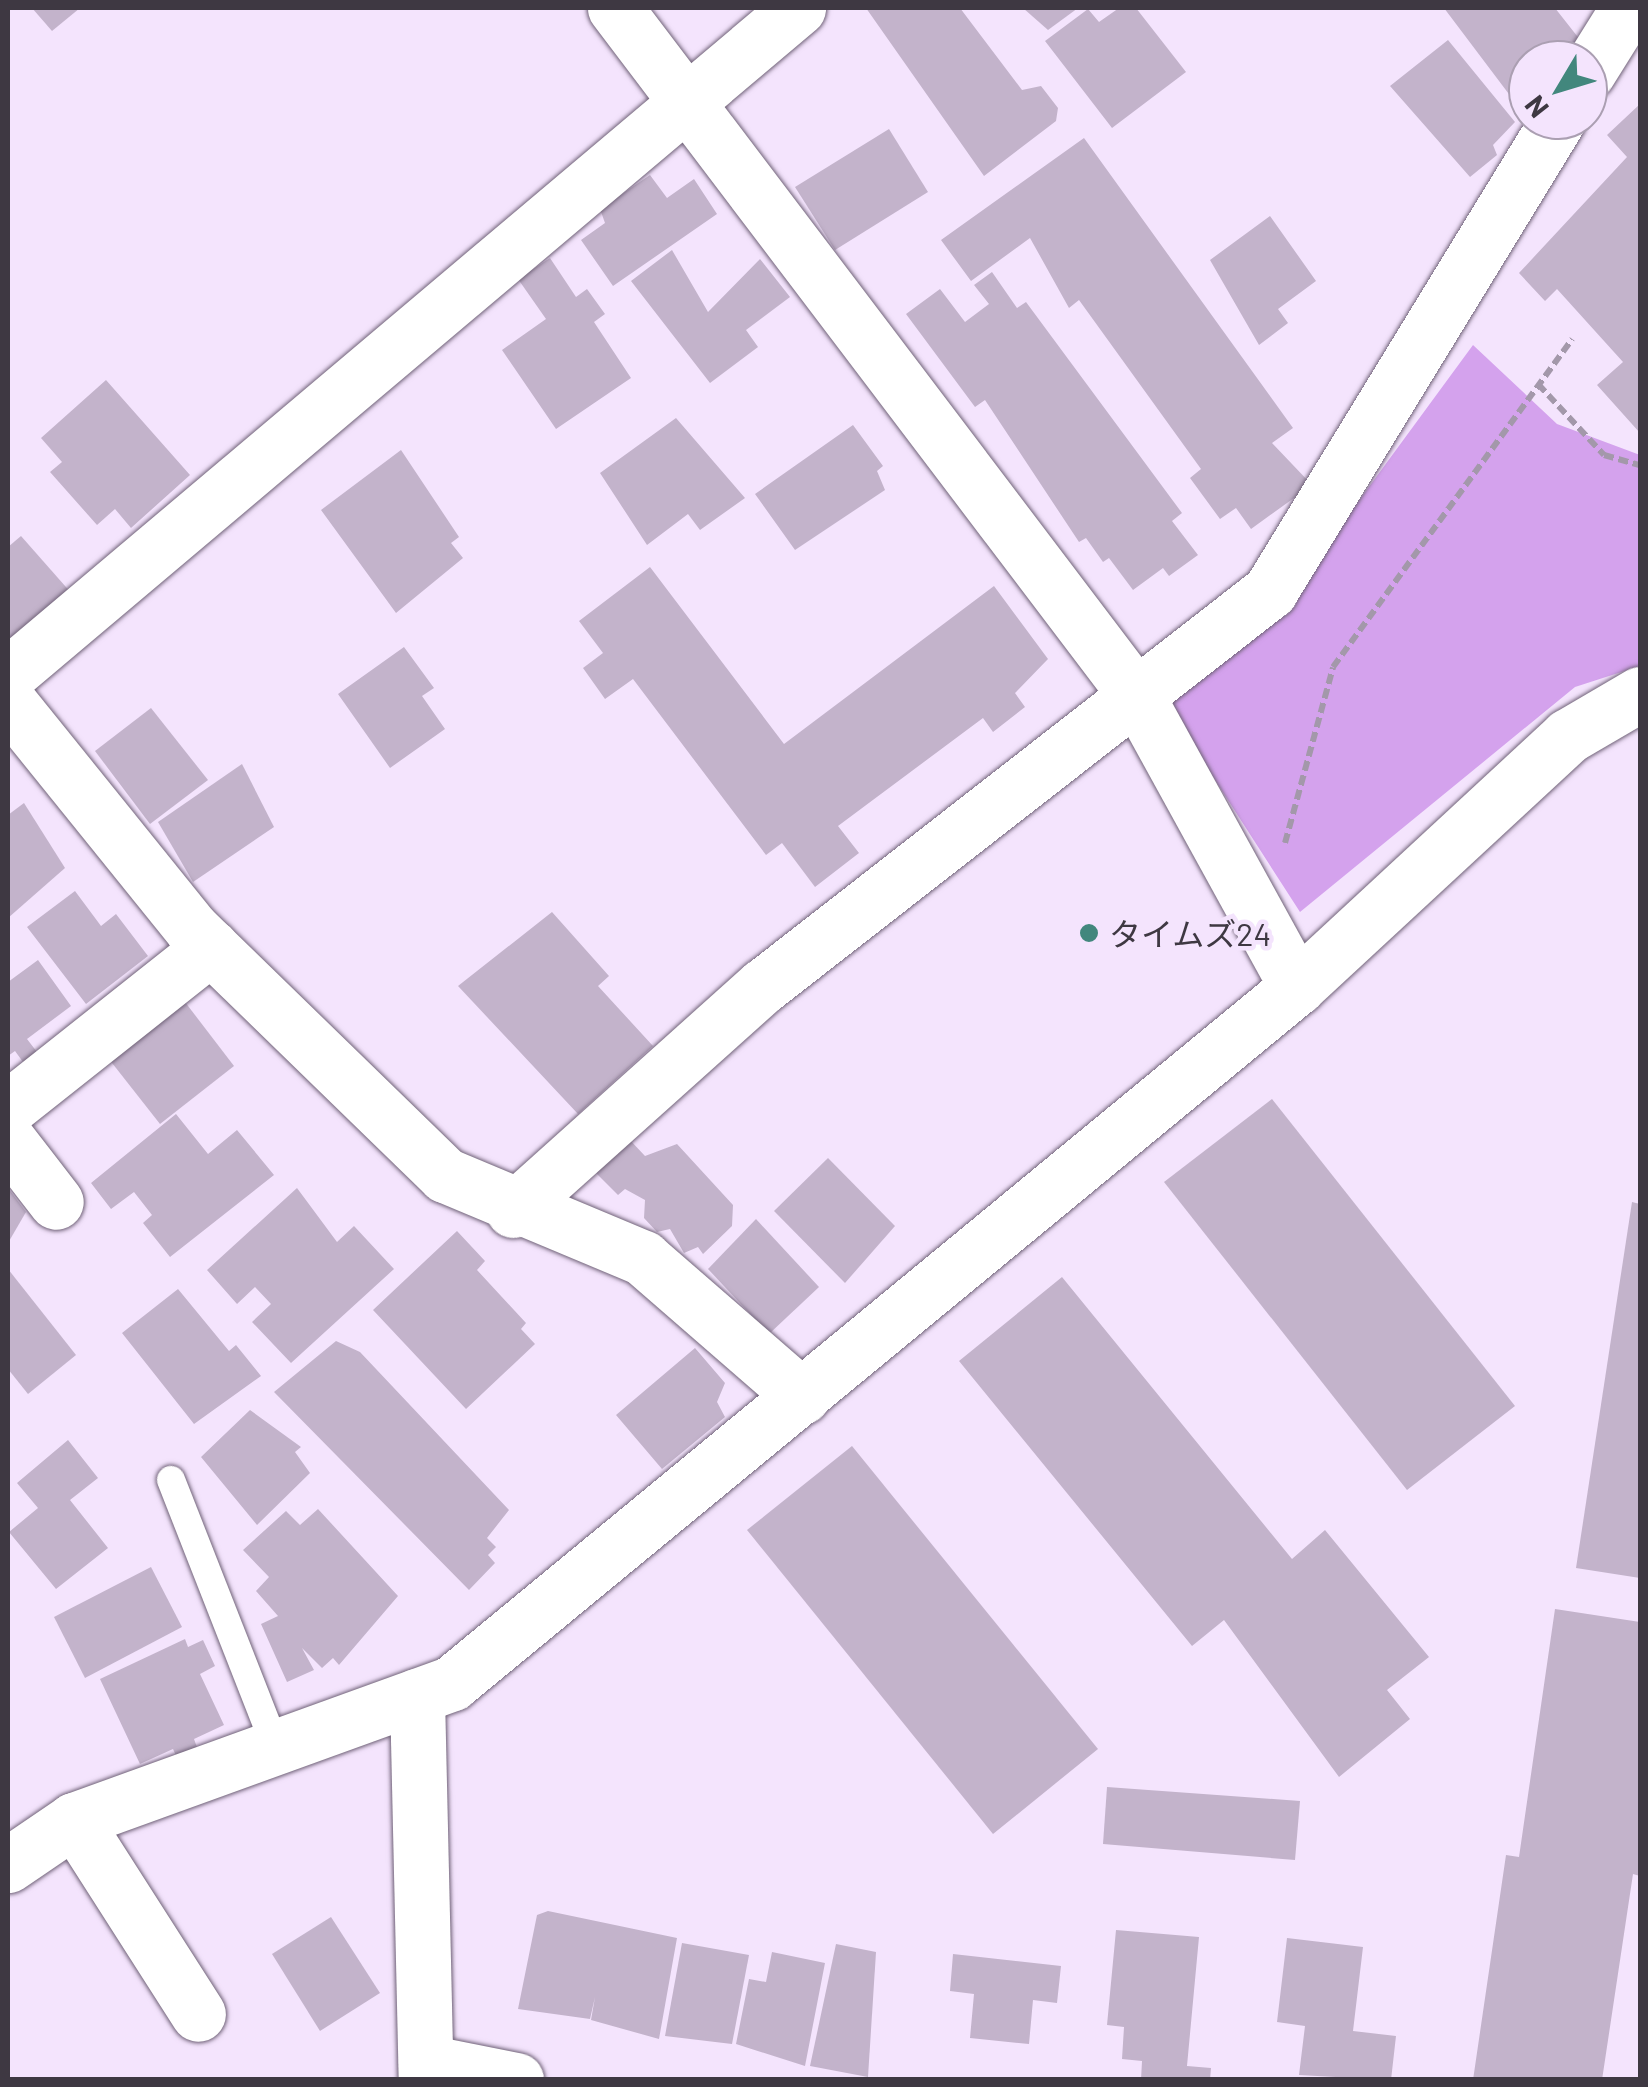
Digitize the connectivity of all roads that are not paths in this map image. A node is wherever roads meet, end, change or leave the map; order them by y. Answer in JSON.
{"nodes":[{"id":1,"x":616,"y":8,"type":"edge"},
{"id":2,"x":798,"y":8,"type":"edge"},
{"id":3,"x":1628,"y":8,"type":"edge"},
{"id":4,"x":1608,"y":40,"type":"edge"},
{"id":5,"x":686,"y":102,"type":"junction"},
{"id":6,"x":1546,"y":140,"type":"edge"},
{"id":7,"x":8,"y":674,"type":"edge"},
{"id":8,"x":1640,"y":694,"type":"edge"},
{"id":9,"x":1138,"y":698,"type":"junction"},
{"id":10,"x":8,"y":701,"type":"edge"},
{"id":11,"x":211,"y":946,"type":"junction"},
{"id":12,"x":1297,"y":987,"type":"junction"},
{"id":13,"x":8,"y":1108,"type":"edge"},
{"id":14,"x":8,"y":1140,"type":"edge"},
{"id":15,"x":56,"y":1202,"type":"dead end"},
{"id":16,"x":513,"y":1210,"type":"junction"},
{"id":17,"x":802,"y":1396,"type":"junction"},
{"id":18,"x":171,"y":1480,"type":"dead end"},
{"id":19,"x":416,"y":1696,"type":"junction"},
{"id":20,"x":276,"y":1748,"type":"junction"},
{"id":21,"x":74,"y":1820,"type":"junction"},
{"id":22,"x":8,"y":1864,"type":"edge"},
{"id":23,"x":198,"y":2014,"type":"dead end"},
{"id":24,"x":426,"y":2071,"type":"edge"},
{"id":25,"x":516,"y":2080,"type":"edge"}],
"edges":[{"from":1,"to":5,"type":"street"},
{"from":2,"to":5,"type":"street"},
{"from":3,"to":4,"type":"street"},
{"from":5,"to":7,"type":"street"},
{"from":5,"to":9,"type":"street"},
{"from":6,"to":9,"type":"street"},
{"from":8,"to":12,"type":"street"},
{"from":9,"to":12,"type":"street"},
{"from":9,"to":16,"type":"street"},
{"from":10,"to":11,"type":"street"},
{"from":11,"to":13,"type":"street"},
{"from":11,"to":16,"type":"street"},
{"from":12,"to":17,"type":"street"},
{"from":14,"to":15,"type":"street"},
{"from":16,"to":17,"type":"street"},
{"from":17,"to":19,"type":"street"},
{"from":18,"to":20,"type":"lane"},
{"from":19,"to":20,"type":"street"},
{"from":19,"to":24,"type":"street"},
{"from":20,"to":21,"type":"street"},
{"from":21,"to":22,"type":"street"},
{"from":21,"to":23,"type":"street"},
{"from":24,"to":25,"type":"street"}]}
